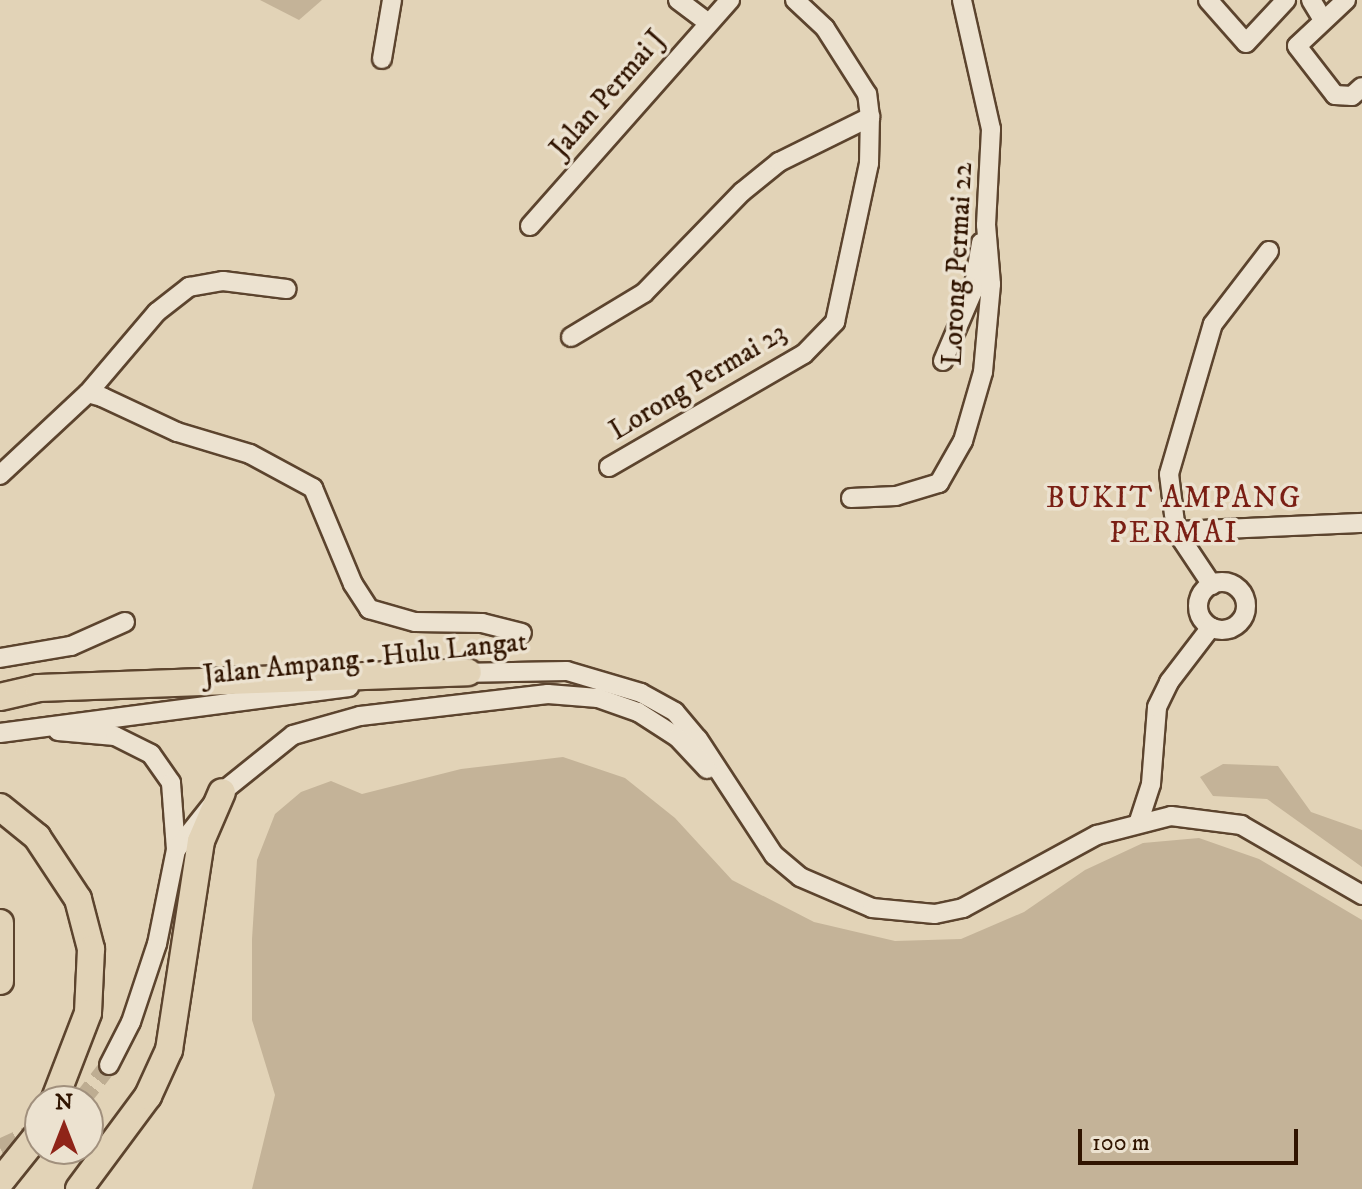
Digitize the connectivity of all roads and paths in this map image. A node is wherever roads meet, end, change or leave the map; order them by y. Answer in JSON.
{"nodes":[{"id":1,"x":392,"y":0,"type":"edge"},
{"id":2,"x":678,"y":0,"type":"edge"},
{"id":3,"x":730,"y":0,"type":"edge"},
{"id":4,"x":795,"y":0,"type":"edge"},
{"id":5,"x":962,"y":0,"type":"edge"},
{"id":6,"x":1208,"y":0,"type":"edge"},
{"id":7,"x":1286,"y":0,"type":"edge"},
{"id":8,"x":1311,"y":0,"type":"edge"},
{"id":9,"x":1346,"y":0,"type":"edge"},
{"id":10,"x":1323,"y":20,"type":"junction"},
{"id":11,"x":708,"y":23,"type":"junction"},
{"id":12,"x":382,"y":59,"type":"dead end"},
{"id":13,"x":1362,"y":87,"type":"edge"},
{"id":14,"x":870,"y":117,"type":"junction"},
{"id":15,"x":986,"y":225,"type":"junction"},
{"id":16,"x":530,"y":226,"type":"dead end"},
{"id":17,"x":1269,"y":251,"type":"dead end"},
{"id":18,"x":286,"y":289,"type":"dead end"},
{"id":19,"x":571,"y":337,"type":"dead end"},
{"id":20,"x":943,"y":361,"type":"dead end"},
{"id":21,"x":88,"y":393,"type":"junction"},
{"id":22,"x":609,"y":467,"type":"dead end"},
{"id":23,"x":0,"y":475,"type":"edge"},
{"id":24,"x":851,"y":498,"type":"dead end"},
{"id":25,"x":1362,"y":523,"type":"edge"},
{"id":26,"x":1176,"y":531,"type":"junction"},
{"id":27,"x":1212,"y":585,"type":"junction"},
{"id":28,"x":125,"y":622,"type":"dead end"},
{"id":29,"x":1211,"y":627,"type":"junction"},
{"id":30,"x":522,"y":633,"type":"dead end"},
{"id":31,"x":0,"y":658,"type":"edge"},
{"id":32,"x":468,"y":672,"type":"junction"},
{"id":33,"x":0,"y":697,"type":"edge"},
{"id":34,"x":31,"y":729,"type":"junction"},
{"id":35,"x":0,"y":733,"type":"edge"},
{"id":36,"x":222,"y":792,"type":"junction"},
{"id":37,"x":733,"y":795,"type":"junction"},
{"id":38,"x":0,"y":807,"type":"edge"},
{"id":39,"x":1139,"y":821,"type":"junction"},
{"id":40,"x":176,"y":850,"type":"junction"},
{"id":41,"x":1362,"y":895,"type":"edge"},
{"id":42,"x":0,"y":923,"type":"edge"},
{"id":43,"x":0,"y":981,"type":"edge"},
{"id":44,"x":109,"y":1065,"type":"tunnel mouth"},
{"id":45,"x":60,"y":1085,"type":"edge"},
{"id":46,"x":24,"y":1152,"type":"edge"},
{"id":47,"x":0,"y":1182,"type":"edge"},
{"id":48,"x":79,"y":1189,"type":"edge"}],
"edges":[{"from":1,"to":12,"type":"street"},
{"from":2,"to":11,"type":"street"},
{"from":3,"to":11,"type":"street","name":"Jalan Permai J"},
{"from":4,"to":14,"type":"street","name":"Lorong Permai 23"},
{"from":5,"to":15,"type":"street","name":"Lorong Permai 22"},
{"from":6,"to":7,"type":"street"},
{"from":8,"to":10,"type":"street"},
{"from":9,"to":10,"type":"street"},
{"from":10,"to":13,"type":"street"},
{"from":11,"to":16,"type":"street","name":"Jalan Permai J"},
{"from":14,"to":19,"type":"street"},
{"from":14,"to":22,"type":"street","name":"Lorong Permai 23"},
{"from":15,"to":20,"type":"street"},
{"from":15,"to":24,"type":"street","name":"Lorong Permai 22"},
{"from":17,"to":26,"type":"street"},
{"from":18,"to":21,"type":"street"},
{"from":21,"to":23,"type":"street"},
{"from":21,"to":30,"type":"street"},
{"from":25,"to":26,"type":"street"},
{"from":26,"to":27,"type":"street"},
{"from":27,"to":29,"type":"street"},
{"from":27,"to":29,"type":"street"},
{"from":28,"to":31,"type":"street"},
{"from":29,"to":39,"type":"street"},
{"from":32,"to":33,"type":"highway"},
{"from":32,"to":34,"type":"street","name":"Jalan Ampang - Hulu Langat"},
{"from":32,"to":37,"type":"street","name":"Jalan Ampang - Hulu Langat"},
{"from":34,"to":35,"type":"street","name":"Jalan Ampang - Hulu Langat"},
{"from":34,"to":40,"type":"street"},
{"from":36,"to":37,"type":"street","name":"Jalan Ampang - Hulu Langat"},
{"from":36,"to":40,"type":"street","name":"Jalan Ampang - Hulu Langat"},
{"from":36,"to":48,"type":"highway"},
{"from":37,"to":39,"type":"street","name":"Jalan Ampang - Hulu Langat"},
{"from":38,"to":45,"type":"highway"},
{"from":39,"to":41,"type":"street","name":"Jalan Ampang - Hulu Langat"},
{"from":40,"to":44,"type":"street","name":"Jalan Ampang - Hulu Langat"},
{"from":42,"to":43,"type":"highway"},
{"from":46,"to":47,"type":"highway"}]}
